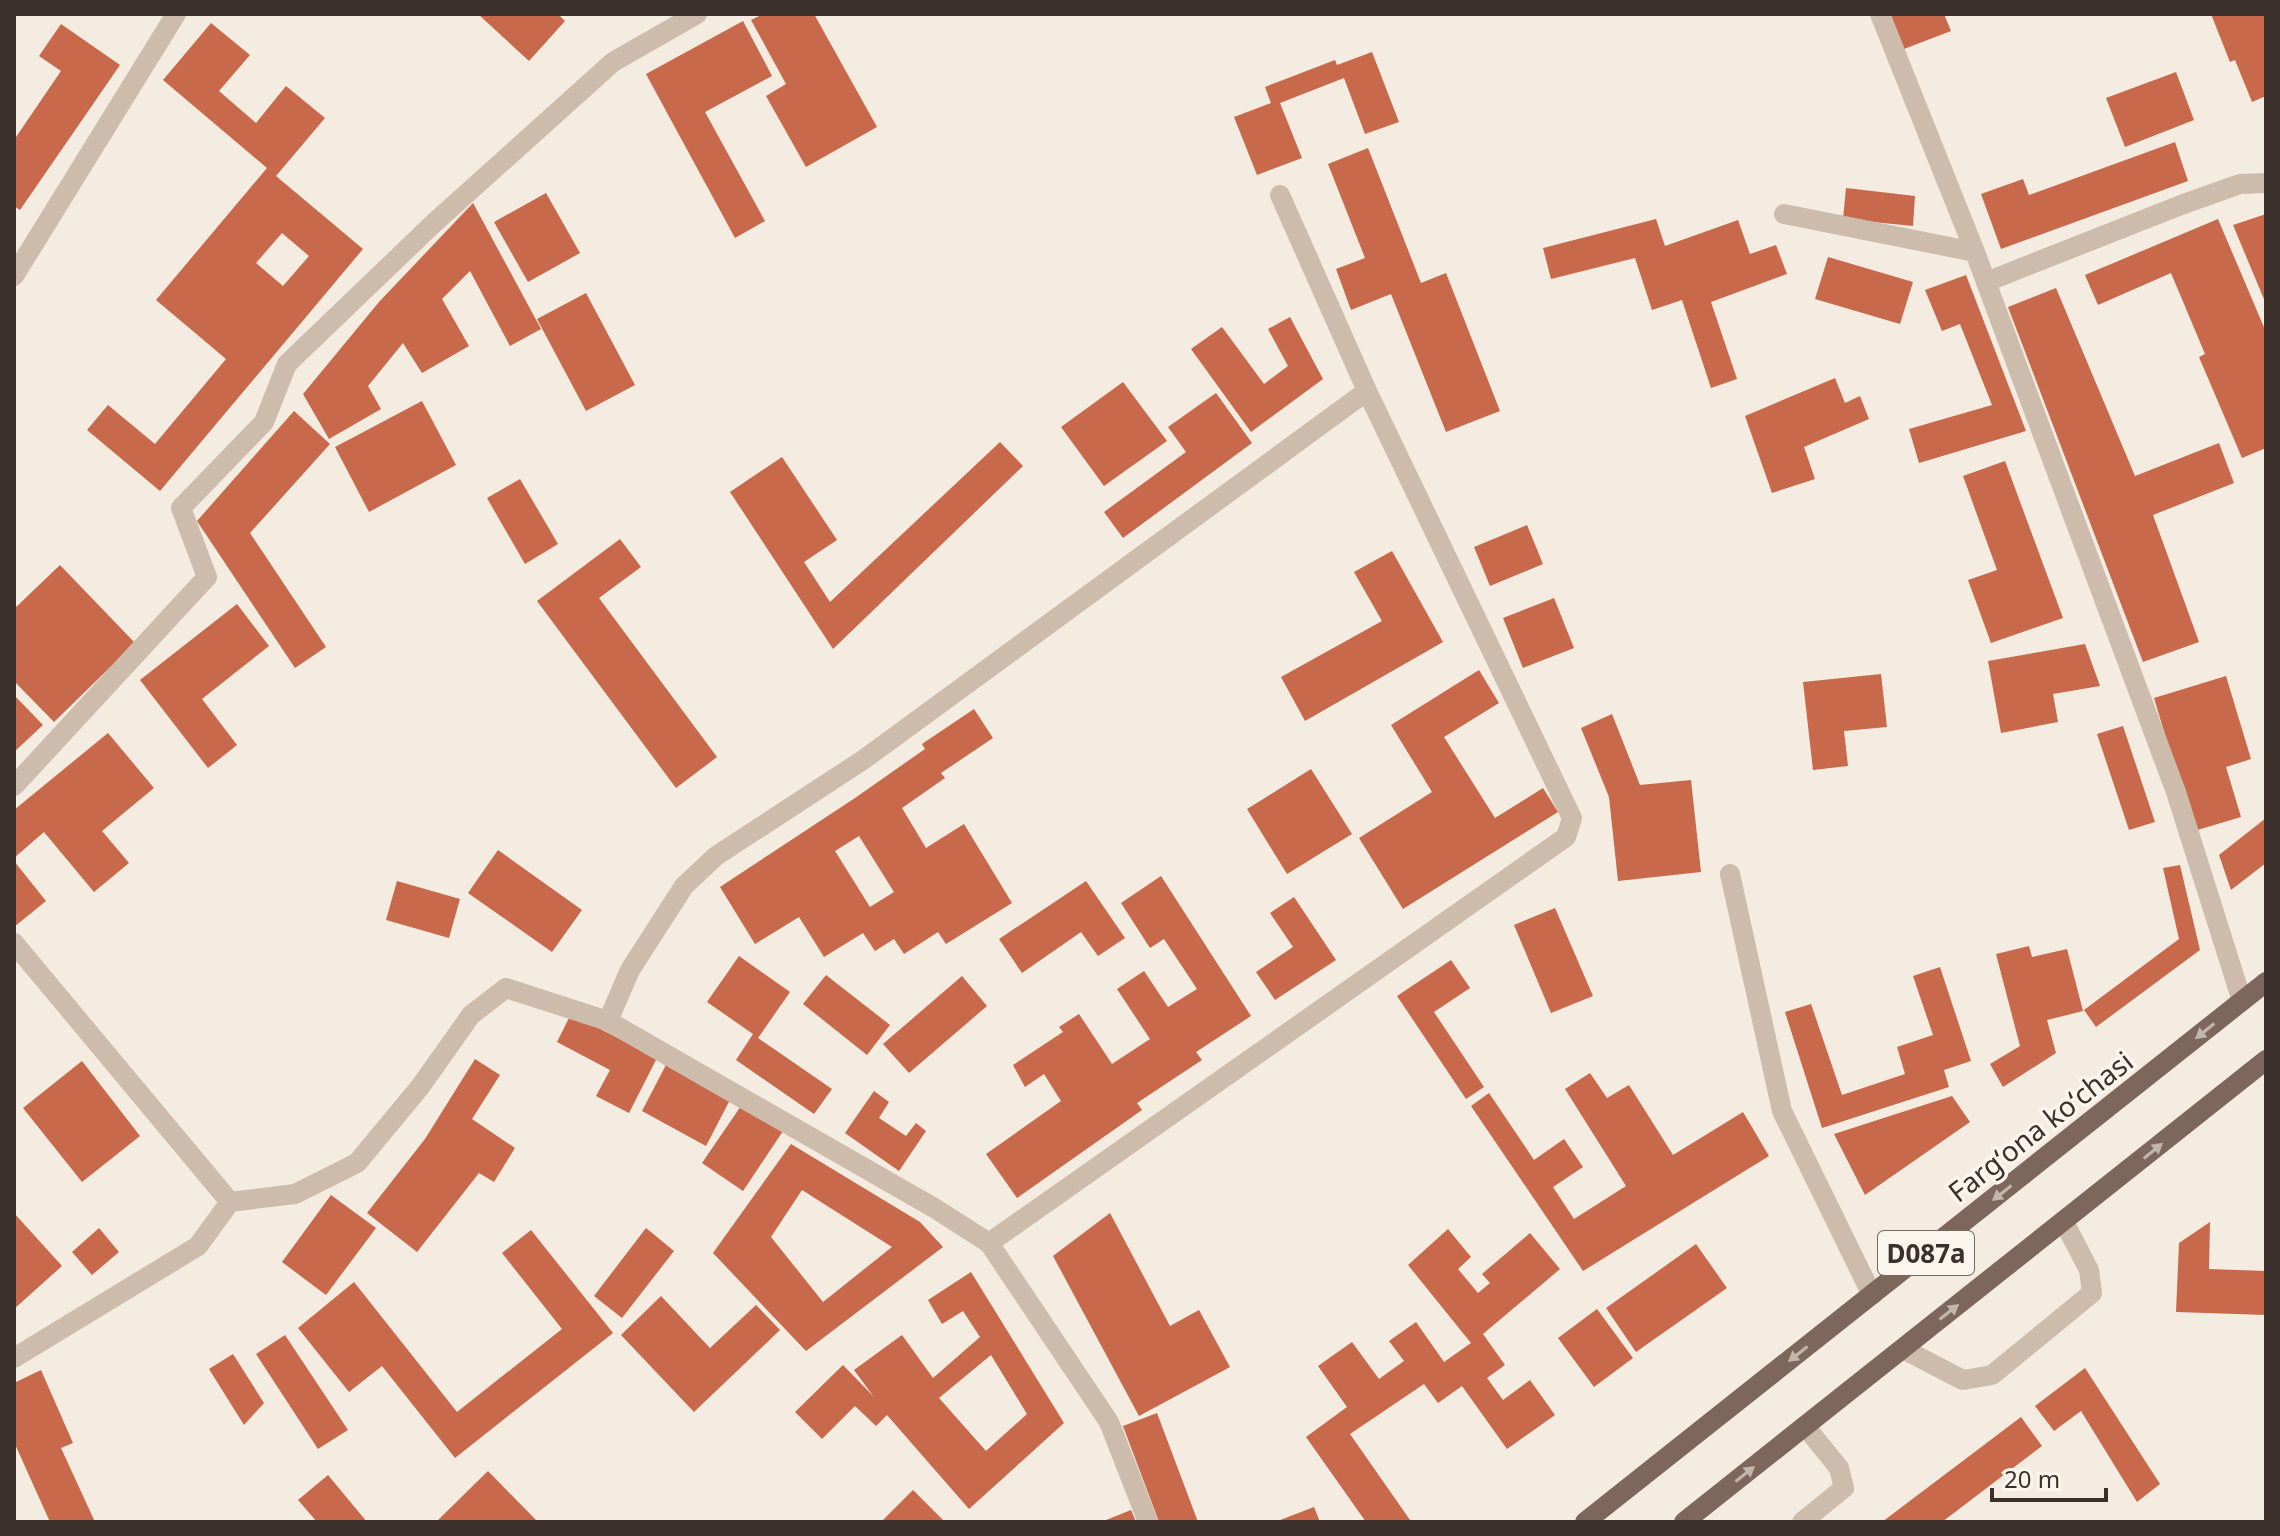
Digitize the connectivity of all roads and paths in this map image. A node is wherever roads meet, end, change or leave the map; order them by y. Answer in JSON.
{"nodes":[{"id":1,"x":176,"y":14,"type":"edge"},
{"id":2,"x":697,"y":14,"type":"edge"},
{"id":3,"x":1880,"y":14,"type":"edge"},
{"id":4,"x":2266,"y":183,"type":"edge"},
{"id":5,"x":1280,"y":195,"type":"dead end"},
{"id":6,"x":1784,"y":214,"type":"dead end"},
{"id":7,"x":1975,"y":252,"type":"junction"},
{"id":8,"x":14,"y":276,"type":"edge"},
{"id":9,"x":1986,"y":282,"type":"junction"},
{"id":10,"x":1367,"y":391,"type":"junction"},
{"id":11,"x":14,"y":786,"type":"edge"},
{"id":12,"x":1730,"y":874,"type":"dead end"},
{"id":13,"x":14,"y":943,"type":"edge"},
{"id":14,"x":2266,"y":982,"type":"edge"},
{"id":15,"x":2242,"y":1001,"type":"junction"},
{"id":16,"x":608,"y":1021,"type":"junction"},
{"id":17,"x":2266,"y":1060,"type":"edge"},
{"id":18,"x":230,"y":1202,"type":"junction"},
{"id":19,"x":2064,"y":1222,"type":"junction"},
{"id":20,"x":989,"y":1243,"type":"junction"},
{"id":21,"x":1872,"y":1295,"type":"junction"},
{"id":22,"x":1903,"y":1349,"type":"junction"},
{"id":23,"x":14,"y":1358,"type":"edge"},
{"id":24,"x":1805,"y":1426,"type":"junction"},
{"id":25,"x":1148,"y":1522,"type":"edge"},
{"id":26,"x":1585,"y":1522,"type":"edge"},
{"id":27,"x":1684,"y":1522,"type":"edge"},
{"id":28,"x":1802,"y":1522,"type":"edge"}],
"edges":[{"from":1,"to":8,"type":"street"},
{"from":2,"to":11,"type":"street"},
{"from":3,"to":7,"type":"street"},
{"from":4,"to":9,"type":"street"},
{"from":5,"to":10,"type":"street"},
{"from":6,"to":7,"type":"street"},
{"from":7,"to":9,"type":"street"},
{"from":9,"to":15,"type":"street"},
{"from":10,"to":16,"type":"street"},
{"from":10,"to":20,"type":"street"},
{"from":12,"to":21,"type":"street"},
{"from":13,"to":18,"type":"street"},
{"from":14,"to":15,"type":"main road","name":"Fargʻona koʻchasi","number":"D087a"},
{"from":15,"to":21,"type":"main road","name":"Fargʻona koʻchasi","number":"D087a","one_way":true},
{"from":16,"to":18,"type":"street"},
{"from":16,"to":20,"type":"street"},
{"from":19,"to":17,"type":"main road","number":"D087a","one_way":true},
{"from":18,"to":23,"type":"street"},
{"from":22,"to":19,"type":"main road","number":"D087a","one_way":true},
{"from":19,"to":22,"type":"street"},
{"from":20,"to":25,"type":"street"},
{"from":21,"to":26,"type":"main road","name":"Fargʻona koʻchasi","number":"D087a","one_way":true},
{"from":22,"to":24,"type":"main road","number":"D087a"},
{"from":27,"to":24,"type":"main road","number":"D087a","one_way":true},
{"from":24,"to":28,"type":"street"}]}
